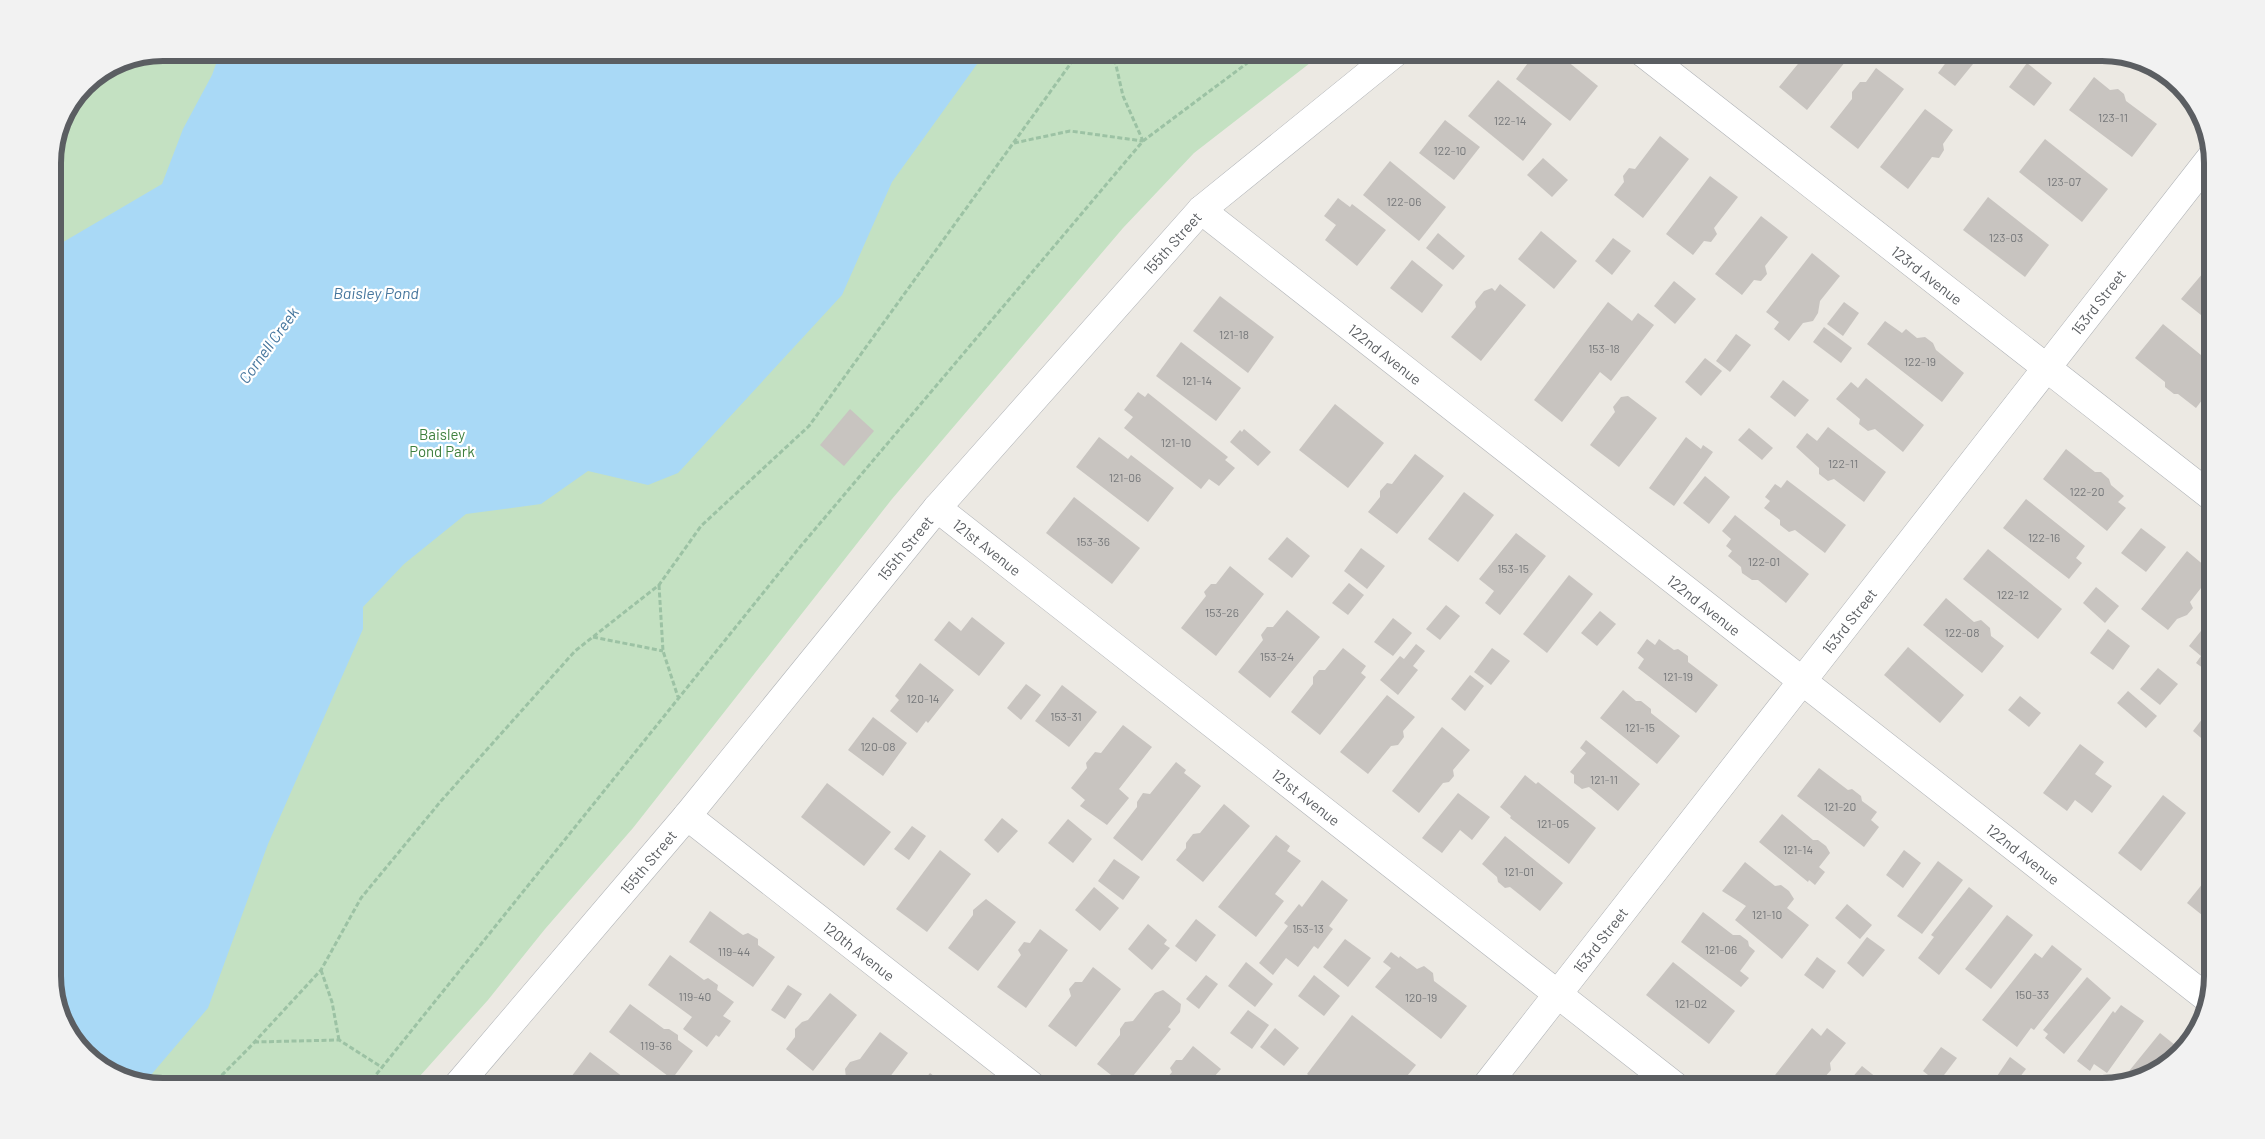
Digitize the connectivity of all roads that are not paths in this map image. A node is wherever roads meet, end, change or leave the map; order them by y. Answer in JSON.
{"nodes":[{"id":1,"x":1385,"y":61,"type":"edge"},
{"id":2,"x":1654,"y":61,"type":"edge"},
{"id":3,"x":2204,"y":166,"type":"edge"},
{"id":4,"x":1201,"y":210,"type":"junction"},
{"id":5,"x":2046,"y":368,"type":"junction"},
{"id":6,"x":2204,"y":491,"type":"edge"},
{"id":7,"x":937,"y":508,"type":"junction"},
{"id":8,"x":1802,"y":682,"type":"junction"},
{"id":9,"x":687,"y":816,"type":"junction"},
{"id":10,"x":1557,"y":994,"type":"junction"},
{"id":11,"x":2202,"y":994,"type":"edge"},
{"id":12,"x":464,"y":1078,"type":"edge"},
{"id":13,"x":1022,"y":1078,"type":"edge"},
{"id":14,"x":1492,"y":1078,"type":"edge"},
{"id":15,"x":1665,"y":1078,"type":"edge"}],
"edges":[{"from":1,"to":4,"type":"street","name":"155th Street"},
{"from":2,"to":5,"type":"street","name":"123rd Avenue"},
{"from":3,"to":5,"type":"street","name":"153rd Street"},
{"from":4,"to":7,"type":"street","name":"155th Street"},
{"from":4,"to":8,"type":"street","name":"122nd Avenue"},
{"from":5,"to":6,"type":"street","name":"123rd Avenue"},
{"from":5,"to":8,"type":"street","name":"153rd Street"},
{"from":7,"to":9,"type":"street","name":"155th Street"},
{"from":7,"to":10,"type":"street","name":"121st Avenue"},
{"from":8,"to":10,"type":"street","name":"153rd Street"},
{"from":8,"to":11,"type":"street","name":"122nd Avenue"},
{"from":9,"to":12,"type":"street","name":"155th Street"},
{"from":9,"to":13,"type":"street","name":"120th Avenue"},
{"from":10,"to":14,"type":"street","name":"153rd Street"},
{"from":10,"to":15,"type":"street","name":"121st Avenue"}]}
